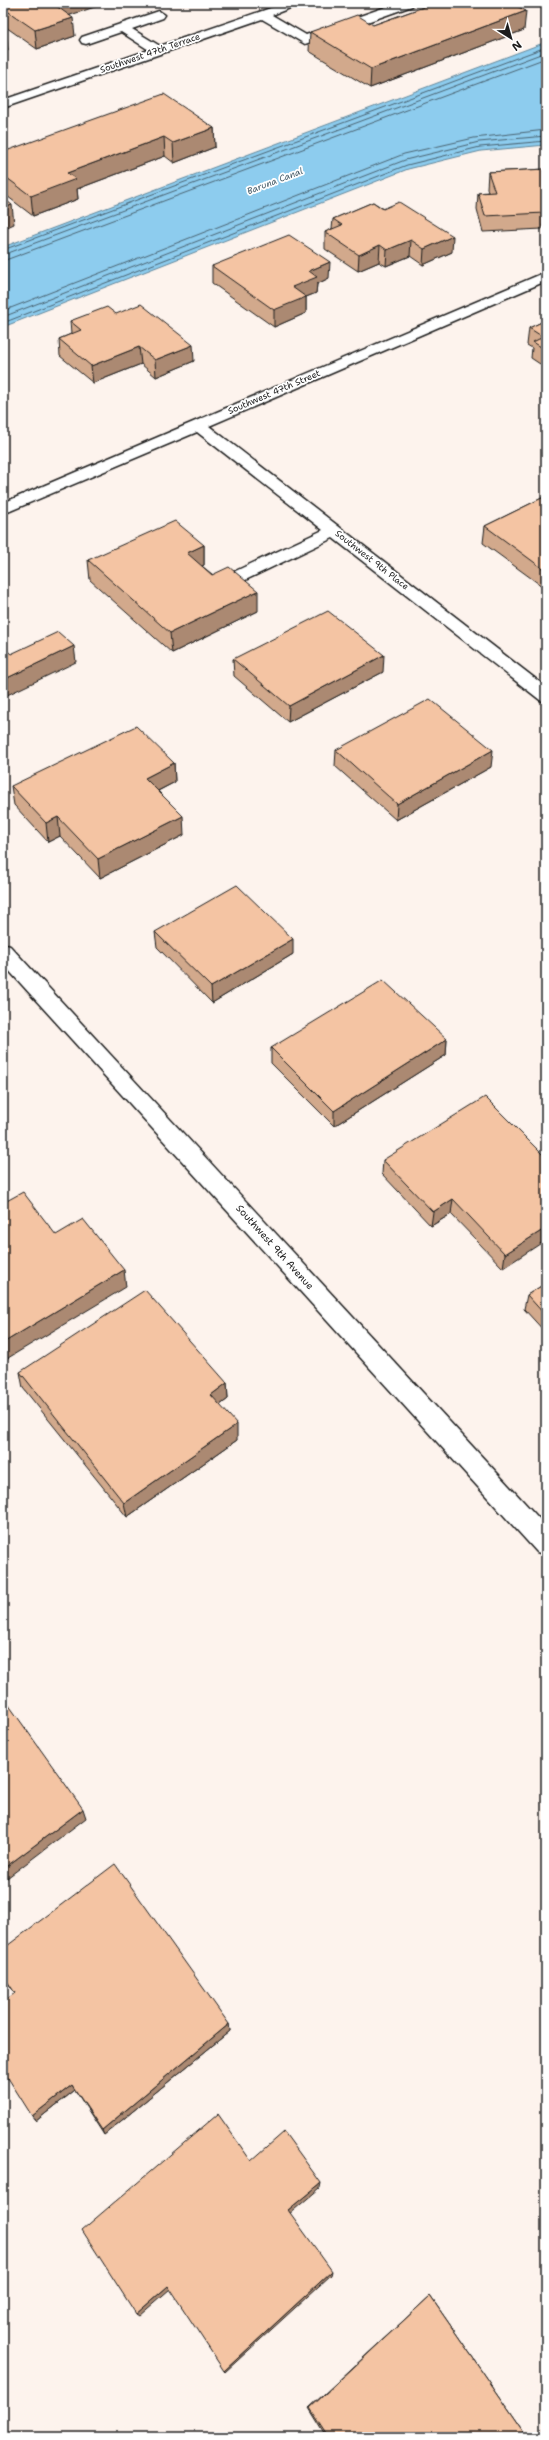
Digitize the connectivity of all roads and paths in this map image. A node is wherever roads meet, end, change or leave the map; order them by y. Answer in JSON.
{"nodes":[{"id":1,"x":297,"y":3,"type":"edge"},
{"id":2,"x":408,"y":3,"type":"edge"},
{"id":3,"x":158,"y":15,"type":"dead end"},
{"id":4,"x":263,"y":15,"type":"junction"},
{"id":5,"x":122,"y":28,"type":"junction"},
{"id":6,"x":86,"y":40,"type":"dead end"},
{"id":7,"x":159,"y":51,"type":"junction"},
{"id":8,"x":3,"y":104,"type":"edge"},
{"id":9,"x":546,"y":276,"type":"edge"},
{"id":10,"x":198,"y":425,"type":"junction"},
{"id":11,"x":3,"y":509,"type":"edge"},
{"id":12,"x":335,"y":531,"type":"junction"},
{"id":13,"x":231,"y":580,"type":"edge"},
{"id":14,"x":546,"y":696,"type":"edge"},
{"id":15,"x":3,"y":951,"type":"edge"},
{"id":16,"x":546,"y":1544,"type":"edge"}],
"edges":[{"from":1,"to":4,"type":"street","name":"Southwest 47th Terrace"},
{"from":2,"to":4,"type":"street"},
{"from":3,"to":5,"type":"street"},
{"from":4,"to":7,"type":"street","name":"Southwest 47th Terrace"},
{"from":5,"to":6,"type":"street"},
{"from":5,"to":7,"type":"street"},
{"from":7,"to":8,"type":"street","name":"Southwest 47th Terrace"},
{"from":9,"to":10,"type":"street","name":"Southwest 47th Street"},
{"from":10,"to":11,"type":"street","name":"Southwest 47th Street"},
{"from":10,"to":12,"type":"street","name":"Southwest 9th Place"},
{"from":12,"to":13,"type":"street"},
{"from":12,"to":14,"type":"street","name":"Southwest 9th Place"},
{"from":15,"to":16,"type":"street","name":"Southwest 9th Avenue"}]}
